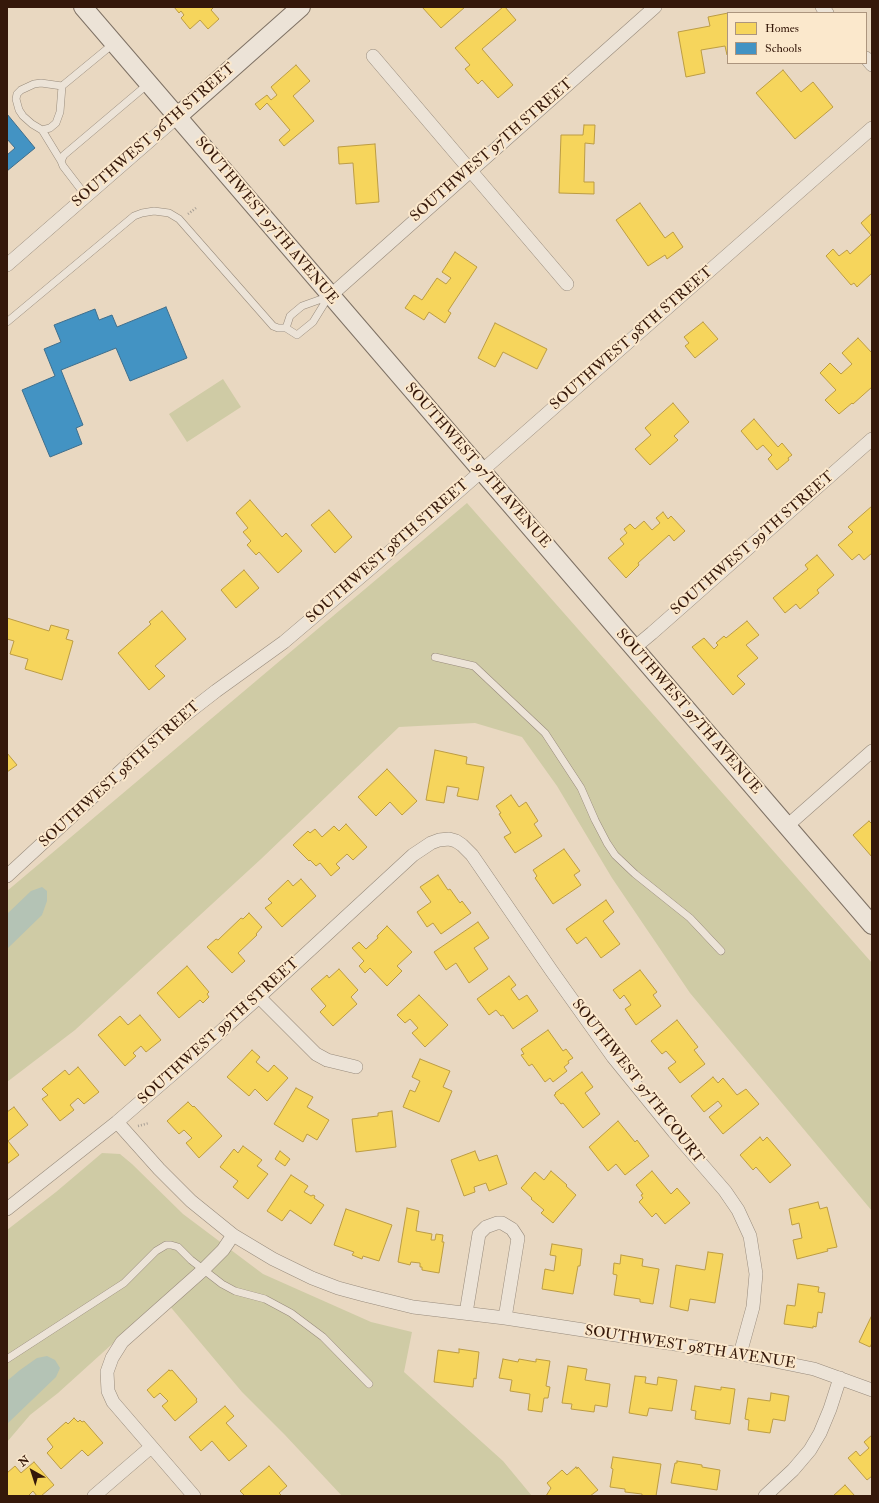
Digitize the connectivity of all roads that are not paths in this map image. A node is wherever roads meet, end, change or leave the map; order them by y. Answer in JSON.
{"nodes":[{"id":1,"x":83,"y":7,"type":"edge"},
{"id":2,"x":301,"y":7,"type":"edge"},
{"id":3,"x":655,"y":7,"type":"edge"},
{"id":4,"x":114,"y":44,"type":"junction"},
{"id":5,"x":374,"y":56,"type":"dead end"},
{"id":6,"x":148,"y":84,"type":"junction"},
{"id":7,"x":62,"y":86,"type":"junction"},
{"id":8,"x":177,"y":117,"type":"junction"},
{"id":9,"x":872,"y":128,"type":"edge"},
{"id":10,"x":42,"y":130,"type":"junction"},
{"id":11,"x":62,"y":164,"type":"junction"},
{"id":12,"x":470,"y":170,"type":"junction"},
{"id":13,"x":86,"y":196,"type":"junction"},
{"id":14,"x":7,"y":265,"type":"edge"},
{"id":15,"x":567,"y":284,"type":"dead end"},
{"id":16,"x":330,"y":296,"type":"junction"},
{"id":17,"x":7,"y":322,"type":"edge"},
{"id":18,"x":286,"y":328,"type":"junction"},
{"id":19,"x":872,"y":439,"type":"edge"},
{"id":20,"x":482,"y":471,"type":"junction"},
{"id":21,"x":634,"y":648,"type":"junction"},
{"id":22,"x":435,"y":657,"type":"dead end"},
{"id":23,"x":872,"y":751,"type":"edge"},
{"id":24,"x":787,"y":826,"type":"junction"},
{"id":25,"x":424,"y":848,"type":"joint"},
{"id":26,"x":7,"y":876,"type":"edge"},
{"id":27,"x":872,"y":925,"type":"edge"},
{"id":28,"x":721,"y":951,"type":"dead end"},
{"id":29,"x":259,"y":997,"type":"junction"},
{"id":30,"x":356,"y":1067,"type":"dead end"},
{"id":31,"x":117,"y":1122,"type":"junction"},
{"id":32,"x":7,"y":1209,"type":"edge"},
{"id":33,"x":234,"y":1235,"type":"junction"},
{"id":34,"x":203,"y":1270,"type":"junction"},
{"id":35,"x":466,"y":1313,"type":"junction"},
{"id":36,"x":505,"y":1318,"type":"junction"},
{"id":37,"x":740,"y":1354,"type":"junction"},
{"id":38,"x":7,"y":1359,"type":"edge"},
{"id":39,"x":840,"y":1378,"type":"junction"},
{"id":40,"x":369,"y":1384,"type":"dead end"},
{"id":41,"x":872,"y":1390,"type":"edge"},
{"id":42,"x":151,"y":1447,"type":"junction"},
{"id":43,"x":94,"y":1496,"type":"edge"},
{"id":44,"x":194,"y":1496,"type":"edge"},
{"id":45,"x":765,"y":1496,"type":"edge"}],
"edges":[{"from":1,"to":4,"type":"street","name":"SOUTHWEST 97TH AVENUE"},
{"from":2,"to":8,"type":"street","name":"SOUTHWEST 96TH STREET"},
{"from":3,"to":12,"type":"street","name":"SOUTHWEST 97TH STREET"},
{"from":4,"to":6,"type":"street","name":"SOUTHWEST 97TH AVENUE"},
{"from":4,"to":7,"type":"lane"},
{"from":5,"to":12,"type":"street"},
{"from":6,"to":8,"type":"street","name":"SOUTHWEST 97TH AVENUE"},
{"from":6,"to":11,"type":"lane"},
{"from":7,"to":10,"type":"lane"},
{"from":7,"to":10,"type":"lane"},
{"from":8,"to":13,"type":"street","name":"SOUTHWEST 96TH STREET"},
{"from":8,"to":16,"type":"street","name":"SOUTHWEST 97TH AVENUE"},
{"from":9,"to":20,"type":"street","name":"SOUTHWEST 98TH STREET"},
{"from":10,"to":11,"type":"lane"},
{"from":11,"to":13,"type":"lane"},
{"from":12,"to":15,"type":"street"},
{"from":12,"to":16,"type":"street","name":"SOUTHWEST 97TH STREET"},
{"from":13,"to":14,"type":"street","name":"SOUTHWEST 96TH STREET"},
{"from":16,"to":18,"type":"lane"},
{"from":16,"to":18,"type":"lane"},
{"from":16,"to":20,"type":"street","name":"SOUTHWEST 97TH AVENUE"},
{"from":17,"to":18,"type":"lane"},
{"from":19,"to":21,"type":"street","name":"SOUTHWEST 99TH STREET"},
{"from":20,"to":21,"type":"street","name":"SOUTHWEST 97TH AVENUE"},
{"from":20,"to":26,"type":"street","name":"SOUTHWEST 98TH STREET"},
{"from":21,"to":24,"type":"street","name":"SOUTHWEST 97TH AVENUE"},
{"from":22,"to":28,"type":"lane"},
{"from":23,"to":24,"type":"street"},
{"from":24,"to":27,"type":"street","name":"SOUTHWEST 97TH AVENUE"},
{"from":25,"to":29,"type":"street","name":"SOUTHWEST 99TH STREET"},
{"from":25,"to":37,"type":"street","name":"SOUTHWEST 97TH COURT"},
{"from":29,"to":30,"type":"street"},
{"from":29,"to":31,"type":"street","name":"SOUTHWEST 99TH STREET"},
{"from":31,"to":32,"type":"street","name":"SOUTHWEST 99TH STREET"},
{"from":31,"to":33,"type":"street","name":"SOUTHWEST 98TH AVENUE"},
{"from":33,"to":34,"type":"street"},
{"from":33,"to":35,"type":"street","name":"SOUTHWEST 98TH AVENUE"},
{"from":34,"to":38,"type":"lane"},
{"from":34,"to":40,"type":"lane"},
{"from":34,"to":42,"type":"street"},
{"from":35,"to":36,"type":"street","name":"SOUTHWEST 98TH AVENUE"},
{"from":35,"to":36,"type":"street"},
{"from":36,"to":37,"type":"street","name":"SOUTHWEST 98TH AVENUE"},
{"from":37,"to":39,"type":"street","name":"SOUTHWEST 98TH AVENUE"},
{"from":39,"to":41,"type":"street","name":"SOUTHWEST 98TH AVENUE"},
{"from":39,"to":45,"type":"street"},
{"from":42,"to":43,"type":"street"},
{"from":42,"to":44,"type":"street"}]}
